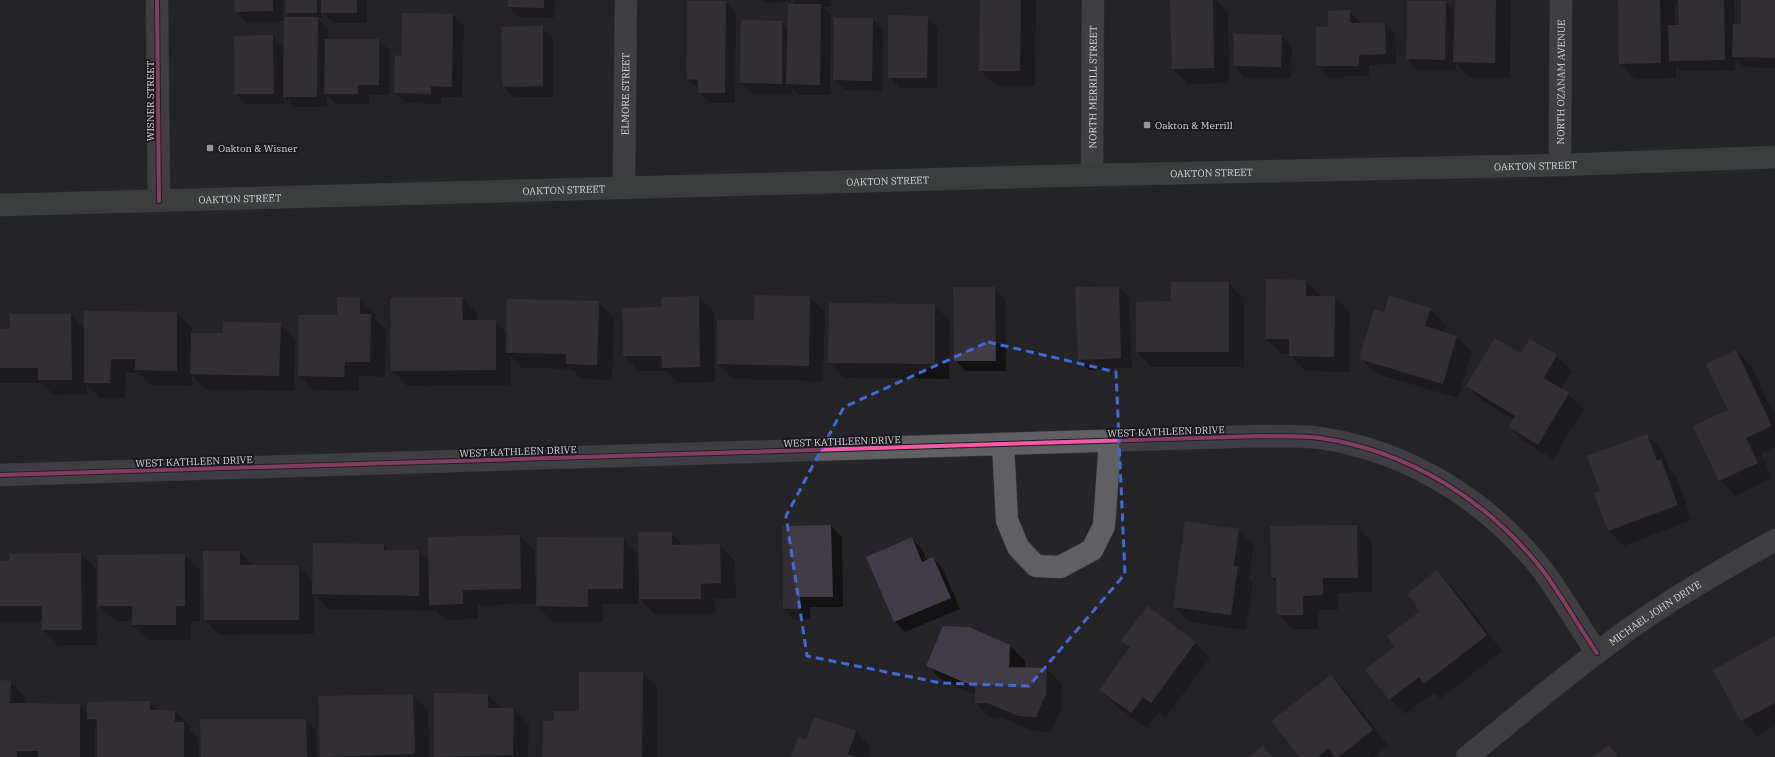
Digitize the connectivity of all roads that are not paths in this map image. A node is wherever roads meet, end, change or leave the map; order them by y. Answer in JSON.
{"nodes":[{"id":1,"x":158,"y":0,"type":"edge"},
{"id":2,"x":626,"y":0,"type":"edge"},
{"id":3,"x":1093,"y":0,"type":"edge"},
{"id":4,"x":1561,"y":0,"type":"edge"},
{"id":5,"x":1775,"y":157,"type":"edge"},
{"id":6,"x":1560,"y":165,"type":"junction"},
{"id":7,"x":1092,"y":175,"type":"junction"},
{"id":8,"x":624,"y":187,"type":"junction"},
{"id":9,"x":159,"y":201,"type":"junction"},
{"id":10,"x":0,"y":205,"type":"edge"},
{"id":11,"x":1110,"y":441,"type":"junction"},
{"id":12,"x":1003,"y":444,"type":"junction"},
{"id":13,"x":0,"y":475,"type":"edge"},
{"id":14,"x":1775,"y":540,"type":"edge"},
{"id":15,"x":1597,"y":653,"type":"junction"},
{"id":16,"x":1467,"y":757,"type":"edge"}],
"edges":[{"from":1,"to":9,"type":"street","name":"WISNER STREET"},
{"from":2,"to":8,"type":"street","name":"ELMORE STREET"},
{"from":3,"to":7,"type":"street","name":"NORTH MERRILL STREET"},
{"from":4,"to":6,"type":"street","name":"NORTH OZANAM AVENUE"},
{"from":5,"to":6,"type":"main road","name":"OAKTON STREET"},
{"from":6,"to":7,"type":"main road","name":"OAKTON STREET"},
{"from":7,"to":8,"type":"main road","name":"OAKTON STREET"},
{"from":8,"to":9,"type":"main road","name":"OAKTON STREET"},
{"from":9,"to":10,"type":"main road","name":"OAKTON STREET"},
{"from":11,"to":12,"type":"street","name":"WEST KATHLEEN DRIVE"},
{"from":11,"to":12,"type":"street"},
{"from":11,"to":15,"type":"street","name":"WEST KATHLEEN DRIVE"},
{"from":12,"to":13,"type":"street","name":"WEST KATHLEEN DRIVE"},
{"from":14,"to":15,"type":"street","name":"MICHAEL JOHN DRIVE"},
{"from":15,"to":16,"type":"street","name":"MICHAEL JOHN DRIVE"}]}
